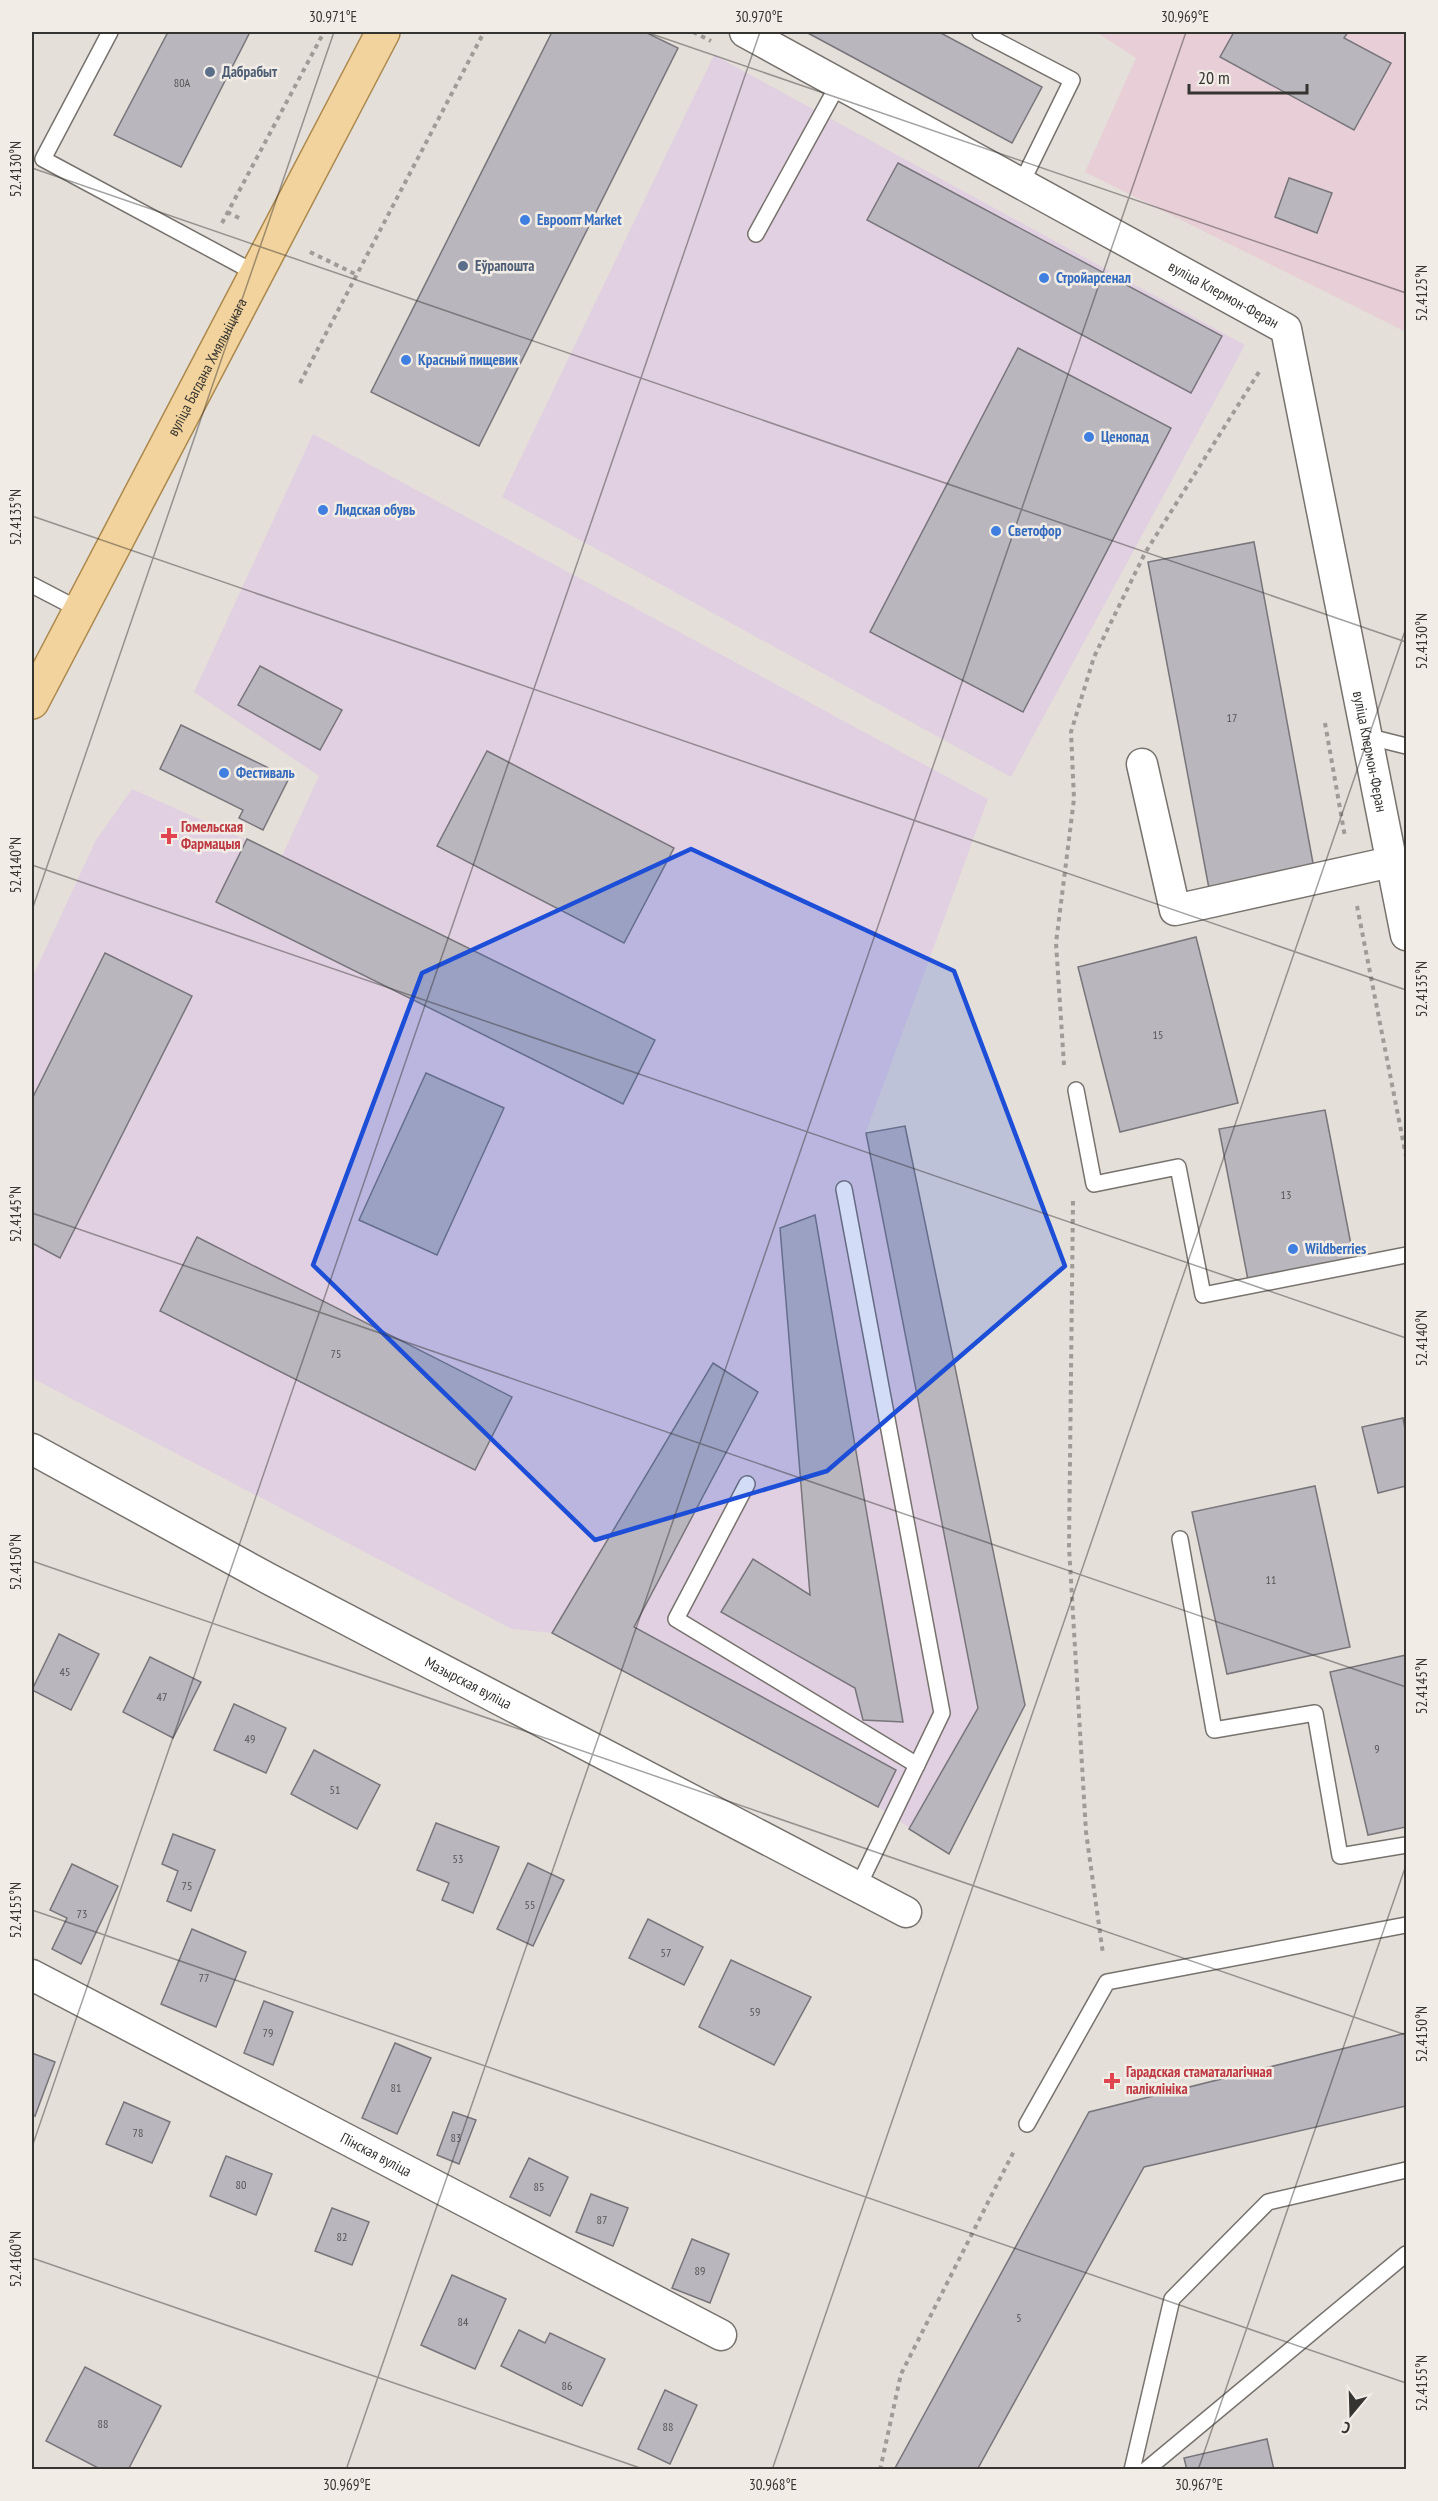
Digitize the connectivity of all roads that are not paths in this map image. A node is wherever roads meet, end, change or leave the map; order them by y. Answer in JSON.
{"nodes":[{"id":1,"x":110,"y":32,"type":"edge"},
{"id":2,"x":382,"y":32,"type":"edge"},
{"id":3,"x":745,"y":32,"type":"edge"},
{"id":4,"x":980,"y":32,"type":"edge"},
{"id":5,"x":839,"y":82,"type":"junction"},
{"id":6,"x":37,"y":156,"type":"edge"},
{"id":7,"x":1022,"y":182,"type":"junction"},
{"id":8,"x":756,"y":234,"type":"dead end"},
{"id":9,"x":257,"y":274,"type":"junction"},
{"id":10,"x":32,"y":585,"type":"edge"},
{"id":11,"x":80,"y":610,"type":"junction"},
{"id":12,"x":32,"y":702,"type":"edge"},
{"id":13,"x":1366,"y":736,"type":"junction"},
{"id":14,"x":1407,"y":746,"type":"edge"},
{"id":15,"x":1142,"y":764,"type":"dead end"},
{"id":16,"x":1391,"y":862,"type":"junction"},
{"id":17,"x":1407,"y":935,"type":"edge"},
{"id":18,"x":1076,"y":1090,"type":"dead end"},
{"id":19,"x":844,"y":1189,"type":"dead end"},
{"id":20,"x":1407,"y":1255,"type":"edge"},
{"id":21,"x":32,"y":1449,"type":"edge"},
{"id":22,"x":747,"y":1484,"type":"dead end"},
{"id":23,"x":1180,"y":1539,"type":"dead end"},
{"id":24,"x":917,"y":1765,"type":"junction"},
{"id":25,"x":1407,"y":1845,"type":"edge"},
{"id":26,"x":858,"y":1887,"type":"junction"},
{"id":27,"x":906,"y":1912,"type":"dead end"},
{"id":28,"x":1407,"y":1925,"type":"edge"},
{"id":29,"x":32,"y":1975,"type":"edge"},
{"id":30,"x":1027,"y":2124,"type":"road end"},
{"id":31,"x":1407,"y":2170,"type":"edge"},
{"id":32,"x":1407,"y":2254,"type":"edge"},
{"id":33,"x":721,"y":2335,"type":"dead end"},
{"id":34,"x":1132,"y":2469,"type":"edge"},
{"id":35,"x":1146,"y":2469,"type":"edge"}],
"edges":[{"from":1,"to":6,"type":"lane"},
{"from":2,"to":9,"type":"main road","name":"вуліца Багдана Хмяльніцкага"},
{"from":3,"to":5,"type":"street","name":"вуліца Клермон-Феран"},
{"from":4,"to":7,"type":"lane"},
{"from":5,"to":7,"type":"street","name":"вуліца Клермон-Феран"},
{"from":5,"to":8,"type":"lane"},
{"from":6,"to":9,"type":"lane"},
{"from":7,"to":13,"type":"street","name":"вуліца Клермон-Феран"},
{"from":9,"to":11,"type":"main road","name":"вуліца Багдана Хмяльніцкага"},
{"from":10,"to":11,"type":"lane"},
{"from":11,"to":12,"type":"main road","name":"вуліца Багдана Хмяльніцкага"},
{"from":13,"to":14,"type":"lane"},
{"from":13,"to":16,"type":"street","name":"вуліца Клермон-Феран"},
{"from":15,"to":16,"type":"street"},
{"from":16,"to":17,"type":"street","name":"вуліца Клермон-Феран"},
{"from":18,"to":20,"type":"lane"},
{"from":19,"to":24,"type":"lane"},
{"from":21,"to":26,"type":"street","name":"Мазырская вуліца"},
{"from":22,"to":24,"type":"lane"},
{"from":23,"to":25,"type":"lane"},
{"from":24,"to":26,"type":"lane"},
{"from":26,"to":27,"type":"street","name":"Мазырская вуліца"},
{"from":28,"to":30,"type":"lane"},
{"from":29,"to":33,"type":"street","name":"Пінская вуліца"},
{"from":31,"to":34,"type":"lane"},
{"from":32,"to":35,"type":"lane"}]}
